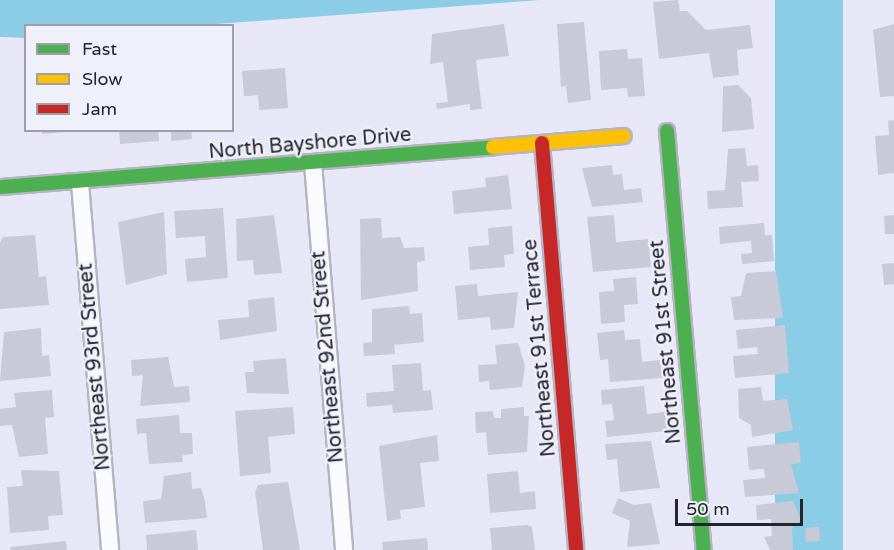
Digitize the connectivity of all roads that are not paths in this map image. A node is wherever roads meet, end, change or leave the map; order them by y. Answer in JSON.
{"nodes":[{"id":1,"x":667,"y":131,"type":"dead end"},
{"id":2,"x":624,"y":136,"type":"dead end"},
{"id":3,"x":543,"y":142,"type":"junction"},
{"id":4,"x":313,"y":163,"type":"junction"},
{"id":5,"x":81,"y":183,"type":"junction"},
{"id":6,"x":0,"y":187,"type":"edge"},
{"id":7,"x":110,"y":550,"type":"edge"},
{"id":8,"x":344,"y":550,"type":"edge"},
{"id":9,"x":576,"y":550,"type":"edge"},
{"id":10,"x":704,"y":550,"type":"edge"}],
"edges":[{"from":1,"to":10,"type":"street","name":"Northeast 91st Street"},
{"from":2,"to":3,"type":"street","name":"North Bayshore Drive"},
{"from":3,"to":4,"type":"street","name":"North Bayshore Drive"},
{"from":3,"to":9,"type":"street","name":"Northeast 91st Terrace"},
{"from":4,"to":5,"type":"street","name":"North Bayshore Drive"},
{"from":4,"to":8,"type":"street","name":"Northeast 92nd Street"},
{"from":5,"to":6,"type":"street","name":"North Bayshore Drive"},
{"from":5,"to":7,"type":"street","name":"Northeast 93rd Street"}]}
